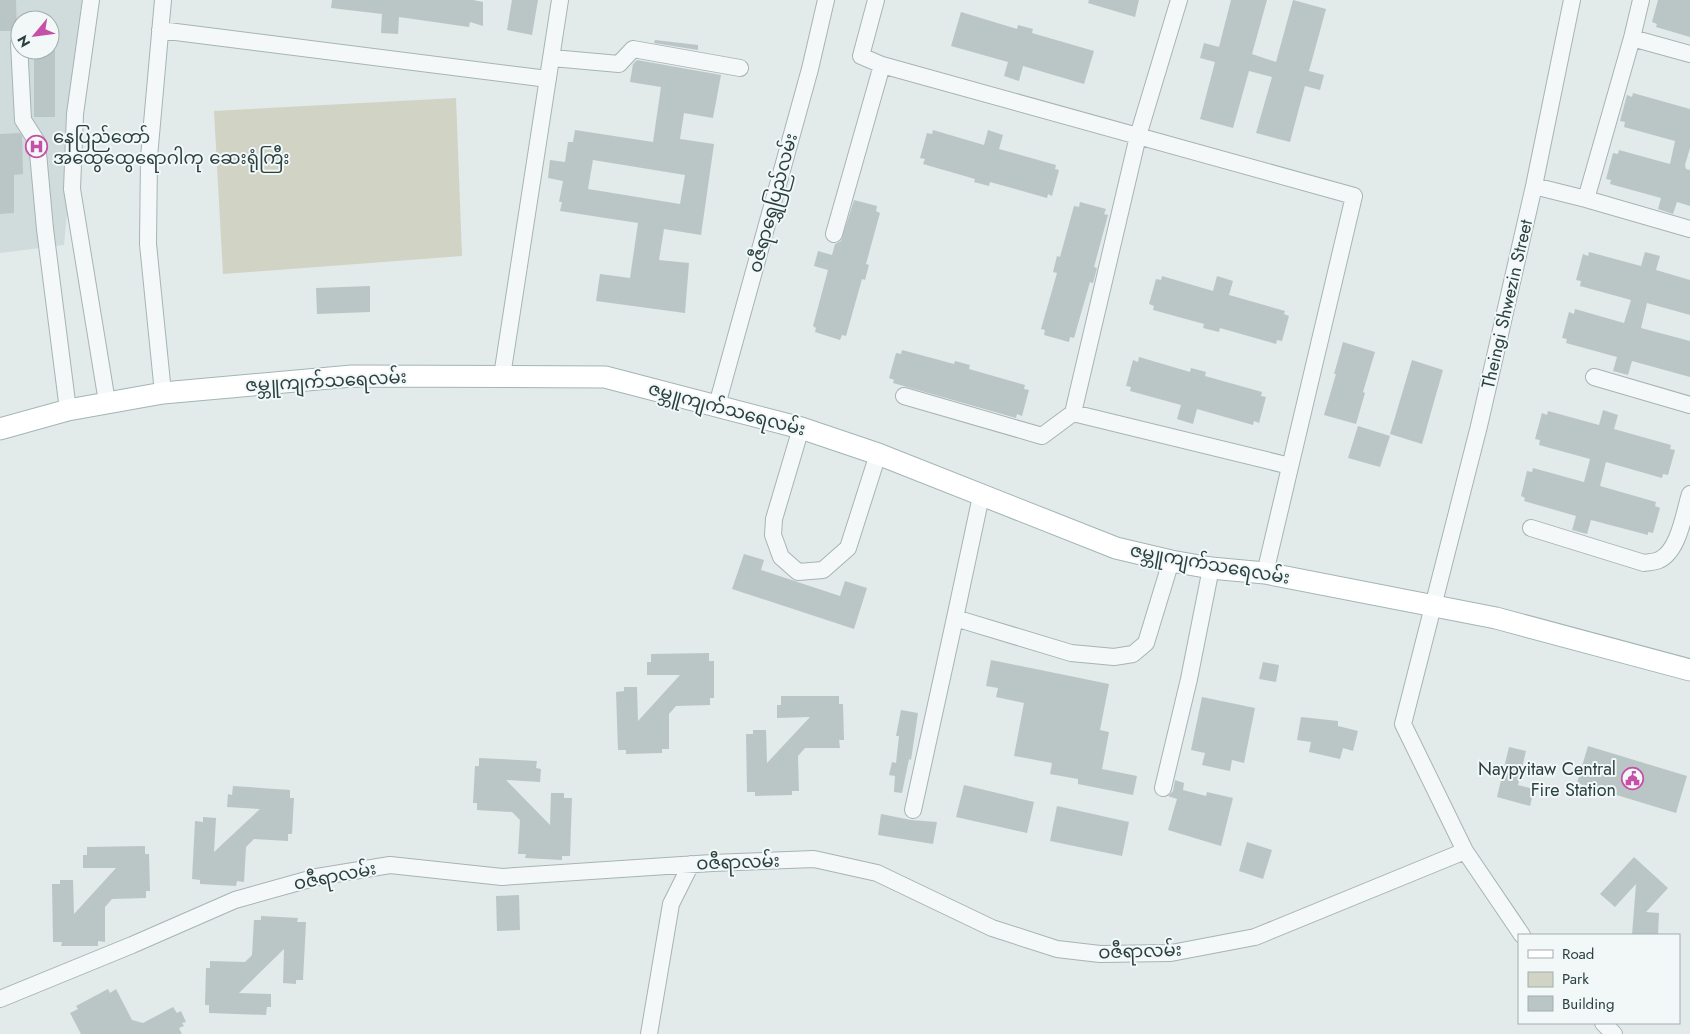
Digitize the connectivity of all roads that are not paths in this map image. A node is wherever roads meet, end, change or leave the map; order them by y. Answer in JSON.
{"nodes":[{"id":1,"x":92,"y":0,"type":"edge"},
{"id":2,"x":163,"y":0,"type":"edge"},
{"id":3,"x":560,"y":0,"type":"edge"},
{"id":4,"x":826,"y":0,"type":"edge"},
{"id":5,"x":876,"y":0,"type":"edge"},
{"id":6,"x":1178,"y":0,"type":"edge"},
{"id":7,"x":1572,"y":0,"type":"edge"},
{"id":8,"x":1641,"y":0,"type":"edge"},
{"id":9,"x":160,"y":30,"type":"junction"},
{"id":10,"x":1632,"y":38,"type":"junction"},
{"id":11,"x":1690,"y":54,"type":"edge"},
{"id":12,"x":552,"y":58,"type":"junction"},
{"id":13,"x":20,"y":60,"type":"edge"},
{"id":14,"x":882,"y":65,"type":"junction"},
{"id":15,"x":740,"y":68,"type":"dead end"},
{"id":16,"x":548,"y":79,"type":"junction"},
{"id":17,"x":1138,"y":136,"type":"junction"},
{"id":18,"x":1534,"y":186,"type":"junction"},
{"id":19,"x":1586,"y":199,"type":"junction"},
{"id":20,"x":1690,"y":229,"type":"edge"},
{"id":21,"x":834,"y":234,"type":"dead end"},
{"id":22,"x":502,"y":376,"type":"junction"},
{"id":23,"x":1594,"y":377,"type":"dead end"},
{"id":24,"x":162,"y":393,"type":"junction"},
{"id":25,"x":904,"y":396,"type":"dead end"},
{"id":26,"x":108,"y":402,"type":"junction"},
{"id":27,"x":717,"y":405,"type":"junction"},
{"id":28,"x":1690,"y":405,"type":"edge"},
{"id":29,"x":68,"y":410,"type":"junction"},
{"id":30,"x":1073,"y":413,"type":"junction"},
{"id":31,"x":801,"y":428,"type":"junction"},
{"id":32,"x":0,"y":429,"type":"edge"},
{"id":33,"x":878,"y":454,"type":"junction"},
{"id":34,"x":1290,"y":466,"type":"junction"},
{"id":35,"x":1690,"y":494,"type":"edge"},
{"id":36,"x":981,"y":496,"type":"junction"},
{"id":37,"x":1531,"y":528,"type":"dead end"},
{"id":38,"x":1171,"y":561,"type":"junction"},
{"id":39,"x":1212,"y":568,"type":"junction"},
{"id":40,"x":1265,"y":572,"type":"junction"},
{"id":41,"x":1432,"y":606,"type":"junction"},
{"id":42,"x":955,"y":618,"type":"junction"},
{"id":43,"x":1690,"y":670,"type":"edge"},
{"id":44,"x":1163,"y":788,"type":"dead end"},
{"id":45,"x":913,"y":810,"type":"dead end"},
{"id":46,"x":1465,"y":851,"type":"junction"},
{"id":47,"x":691,"y":864,"type":"junction"},
{"id":48,"x":1521,"y":934,"type":"edge"},
{"id":49,"x":0,"y":999,"type":"edge"},
{"id":50,"x":1604,"y":1024,"type":"edge"},
{"id":51,"x":649,"y":1034,"type":"edge"},
{"id":52,"x":1614,"y":1034,"type":"edge"}],
"edges":[{"from":1,"to":26,"type":"street"},
{"from":2,"to":9,"type":"street"},
{"from":3,"to":12,"type":"street"},
{"from":4,"to":27,"type":"street","name":"ဝဇီရာရွှေပြည်လမ်း"},
{"from":5,"to":14,"type":"street"},
{"from":6,"to":17,"type":"street"},
{"from":7,"to":18,"type":"street","name":"Theingi Shwezin Street"},
{"from":8,"to":10,"type":"street"},
{"from":9,"to":16,"type":"street"},
{"from":9,"to":24,"type":"street"},
{"from":10,"to":11,"type":"street"},
{"from":10,"to":19,"type":"street"},
{"from":12,"to":15,"type":"street"},
{"from":12,"to":16,"type":"street"},
{"from":13,"to":29,"type":"street"},
{"from":14,"to":17,"type":"street"},
{"from":14,"to":21,"type":"street"},
{"from":16,"to":22,"type":"street"},
{"from":17,"to":30,"type":"street"},
{"from":17,"to":34,"type":"street"},
{"from":18,"to":19,"type":"street"},
{"from":18,"to":41,"type":"street","name":"Theingi Shwezin Street"},
{"from":19,"to":20,"type":"street"},
{"from":22,"to":24,"type":"main road","name":"ဇမ္ဘူကျက်သရေလမ်း"},
{"from":22,"to":27,"type":"main road","name":"ဇမ္ဘူကျက်သရေလမ်း"},
{"from":23,"to":28,"type":"street"},
{"from":24,"to":26,"type":"main road","name":"ဇမ္ဘူကျက်သရေလမ်း"},
{"from":25,"to":30,"type":"street"},
{"from":26,"to":29,"type":"main road","name":"ဇမ္ဘူကျက်သရေလမ်း"},
{"from":27,"to":31,"type":"main road","name":"ဇမ္ဘူကျက်သရေလမ်း"},
{"from":29,"to":32,"type":"main road","name":"ဇမ္ဘူကျက်သရေလမ်း"},
{"from":30,"to":34,"type":"street"},
{"from":31,"to":33,"type":"main road","name":"ဇမ္ဘူကျက်သရေလမ်း"},
{"from":31,"to":33,"type":"street"},
{"from":33,"to":36,"type":"main road","name":"ဇမ္ဘူကျက်သရေလမ်း"},
{"from":34,"to":40,"type":"street"},
{"from":35,"to":37,"type":"street"},
{"from":36,"to":38,"type":"main road","name":"ဇမ္ဘူကျက်သရေလမ်း"},
{"from":36,"to":42,"type":"street"},
{"from":38,"to":39,"type":"main road","name":"ဇမ္ဘူကျက်သရေလမ်း"},
{"from":38,"to":42,"type":"street"},
{"from":39,"to":40,"type":"main road","name":"ဇမ္ဘူကျက်သရေလမ်း"},
{"from":39,"to":44,"type":"street"},
{"from":40,"to":41,"type":"main road","name":"ဇမ္ဘူကျက်သရေလမ်း"},
{"from":41,"to":43,"type":"main road","name":"ဇမ္ဘူကျက်သရေလမ်း"},
{"from":41,"to":46,"type":"street","name":"Theingi Shwezin Street"},
{"from":42,"to":45,"type":"street"},
{"from":46,"to":47,"type":"street","name":"ဝဇီရာလမ်း"},
{"from":46,"to":48,"type":"street","name":"Theingi Shwezin Street"},
{"from":47,"to":49,"type":"street","name":"ဝဇီရာလမ်း"},
{"from":47,"to":51,"type":"street"},
{"from":50,"to":52,"type":"street"}]}
